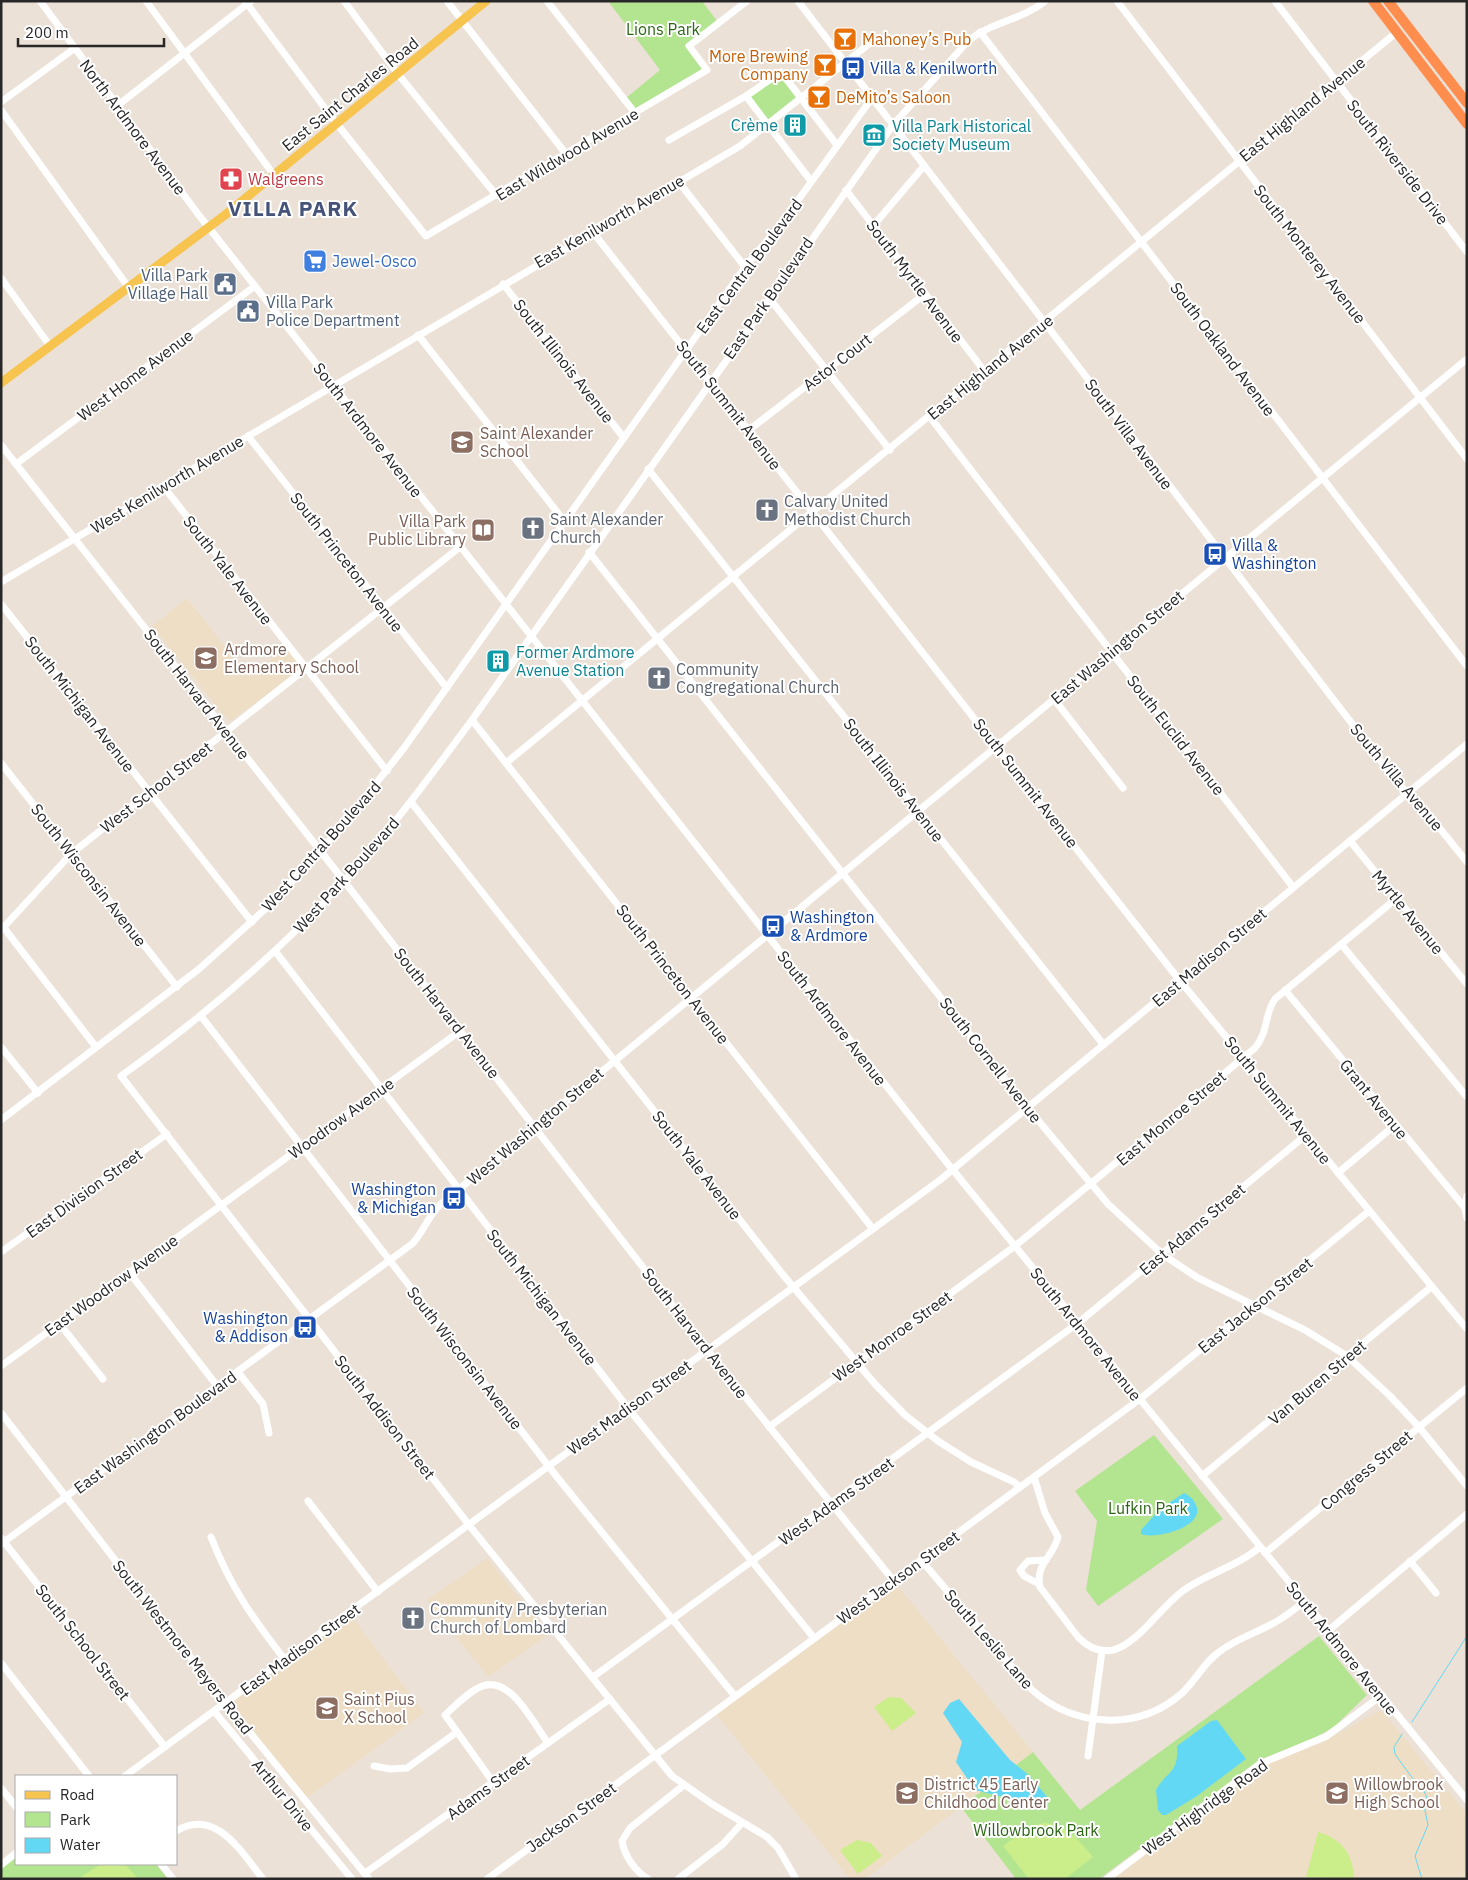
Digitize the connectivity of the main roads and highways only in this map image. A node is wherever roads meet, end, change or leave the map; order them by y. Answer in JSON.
{"nodes":[{"id":1,"x":486,"y":1,"type":"edge"},
{"id":2,"x":1374,"y":1,"type":"edge"},
{"id":3,"x":1388,"y":1,"type":"edge"},
{"id":4,"x":1467,"y":103,"type":"edge"},
{"id":5,"x":1467,"y":124,"type":"edge"},
{"id":6,"x":1,"y":383,"type":"edge"}],
"edges":[{"from":1,"to":6,"type":"main road","name":"East Saint Charles Road"},
{"from":2,"to":5,"type":"highway"},
{"from":3,"to":4,"type":"highway"}]}
